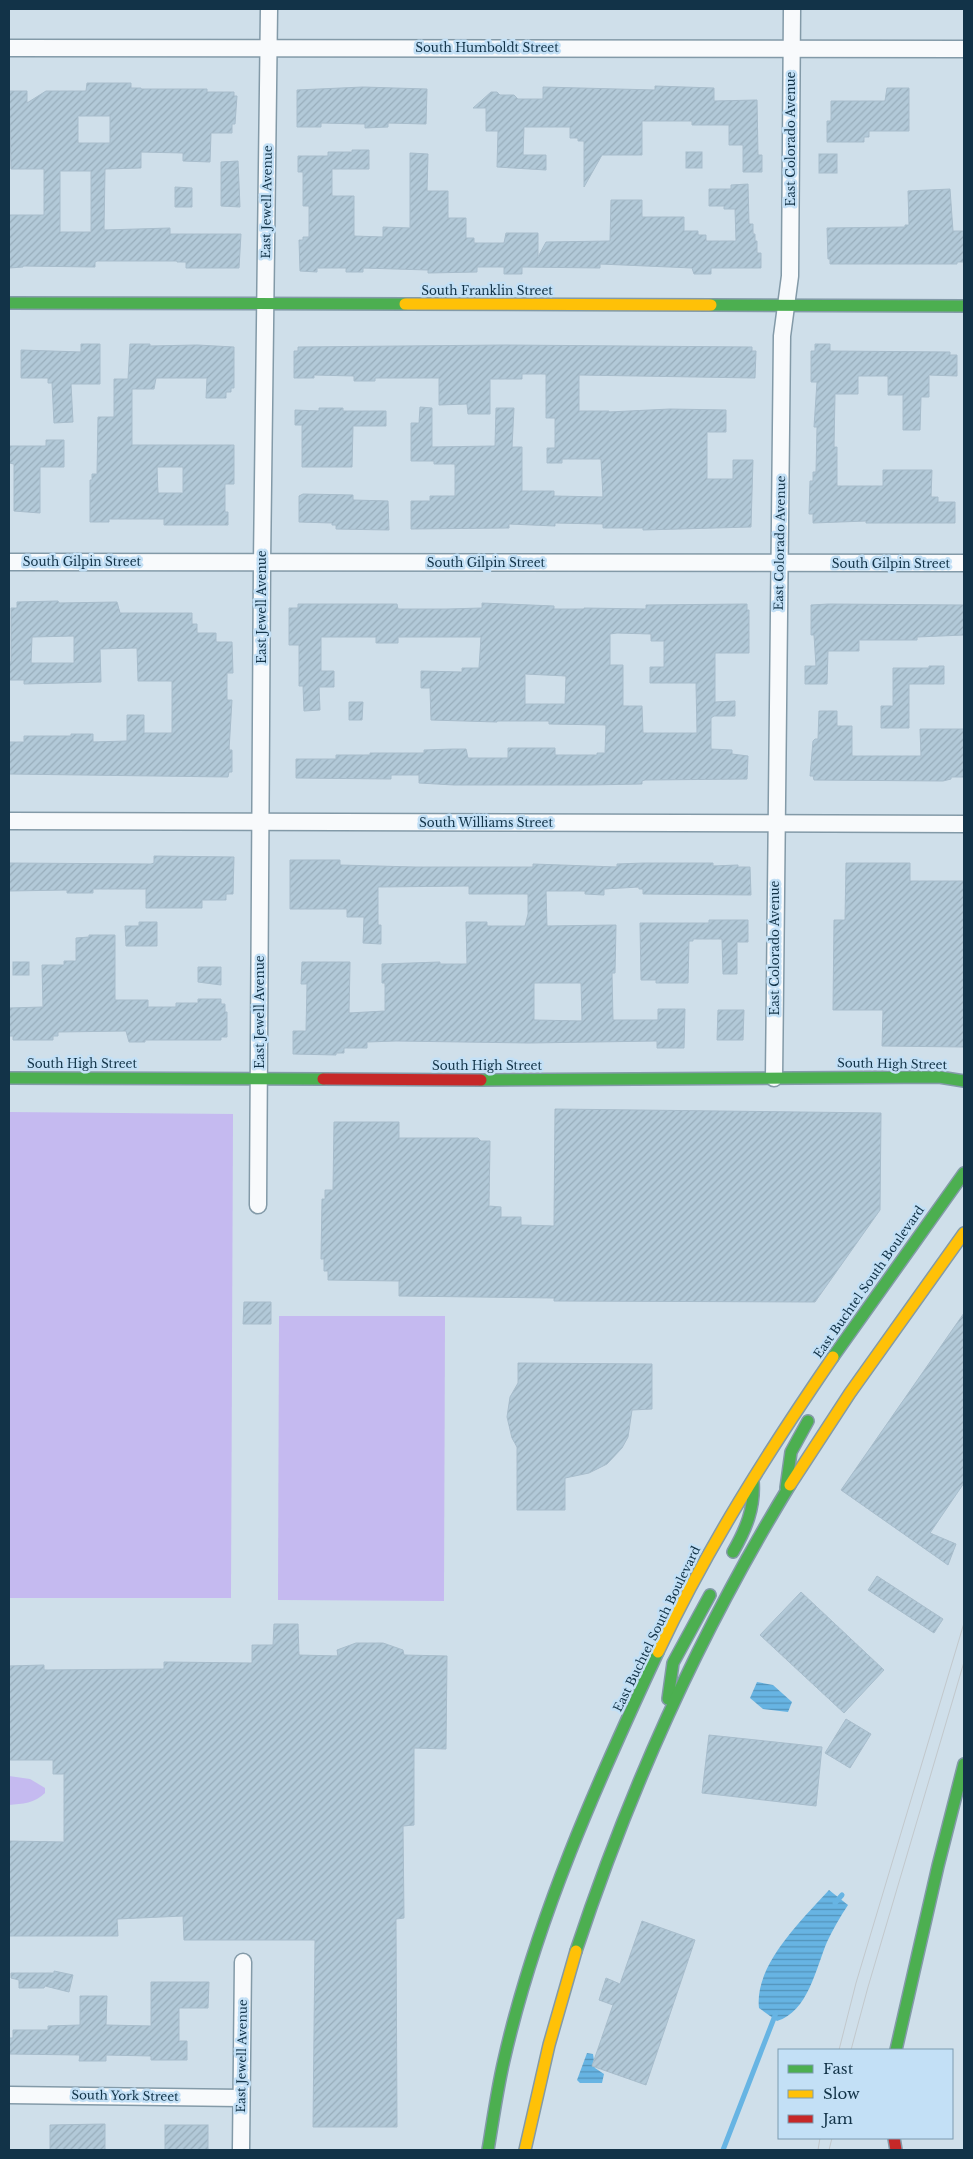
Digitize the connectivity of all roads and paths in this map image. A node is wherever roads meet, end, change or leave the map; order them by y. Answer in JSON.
{"nodes":[{"id":1,"x":269,"y":9,"type":"edge"},
{"id":2,"x":792,"y":9,"type":"edge"},
{"id":3,"x":9,"y":48,"type":"edge"},
{"id":4,"x":269,"y":48,"type":"junction"},
{"id":5,"x":791,"y":49,"type":"junction"},
{"id":6,"x":964,"y":49,"type":"edge"},
{"id":7,"x":9,"y":304,"type":"edge"},
{"id":8,"x":266,"y":304,"type":"junction"},
{"id":9,"x":786,"y":306,"type":"junction"},
{"id":10,"x":964,"y":306,"type":"edge"},
{"id":11,"x":9,"y":562,"type":"edge"},
{"id":12,"x":262,"y":563,"type":"junction"},
{"id":13,"x":964,"y":563,"type":"edge"},
{"id":14,"x":779,"y":564,"type":"junction"},
{"id":15,"x":9,"y":821,"type":"edge"},
{"id":16,"x":262,"y":822,"type":"junction"},
{"id":17,"x":776,"y":824,"type":"junction"},
{"id":18,"x":964,"y":824,"type":"edge"},
{"id":19,"x":9,"y":1078,"type":"edge"},
{"id":20,"x":774,"y":1078,"type":"junction"},
{"id":21,"x":260,"y":1080,"type":"junction"},
{"id":22,"x":964,"y":1081,"type":"edge"},
{"id":23,"x":964,"y":1173,"type":"edge"},
{"id":24,"x":258,"y":1205,"type":"dead end"},
{"id":25,"x":964,"y":1233,"type":"edge"},
{"id":26,"x":850,"y":1330,"type":"junction"},
{"id":27,"x":838,"y":1373,"type":"dead end"},
{"id":28,"x":813,"y":1412,"type":"dead end"},
{"id":29,"x":753,"y":1478,"type":"junction"},
{"id":30,"x":786,"y":1492,"type":"junction"},
{"id":31,"x":729,"y":1560,"type":"dead end"},
{"id":32,"x":715,"y":1586,"type":"dead end"},
{"id":33,"x":665,"y":1722,"type":"junction"},
{"id":34,"x":964,"y":1764,"type":"edge"},
{"id":35,"x":242,"y":1962,"type":"dead end"},
{"id":36,"x":897,"y":2049,"type":"edge"},
{"id":37,"x":9,"y":2095,"type":"edge"},
{"id":38,"x":241,"y":2098,"type":"junction"},
{"id":39,"x":241,"y":2150,"type":"edge"},
{"id":40,"x":488,"y":2150,"type":"edge"},
{"id":41,"x":525,"y":2150,"type":"edge"}],
"edges":[{"from":1,"to":4,"type":"street","name":"East Jewell Avenue"},
{"from":2,"to":5,"type":"street","name":"East Colorado Avenue"},
{"from":3,"to":4,"type":"street","name":"South Humboldt Street"},
{"from":4,"to":5,"type":"street","name":"South Humboldt Street"},
{"from":4,"to":8,"type":"street","name":"East Jewell Avenue"},
{"from":5,"to":6,"type":"street","name":"South Humboldt Street"},
{"from":5,"to":9,"type":"street","name":"East Colorado Avenue"},
{"from":7,"to":8,"type":"main road","name":"South Franklin Street"},
{"from":8,"to":9,"type":"main road","name":"South Franklin Street"},
{"from":8,"to":12,"type":"street","name":"East Jewell Avenue"},
{"from":9,"to":10,"type":"main road","name":"South Franklin Street"},
{"from":9,"to":14,"type":"street","name":"East Colorado Avenue"},
{"from":11,"to":12,"type":"street","name":"South Gilpin Street"},
{"from":12,"to":14,"type":"street","name":"South Gilpin Street"},
{"from":12,"to":16,"type":"street","name":"East Jewell Avenue"},
{"from":13,"to":14,"type":"street","name":"South Gilpin Street"},
{"from":14,"to":17,"type":"street","name":"East Colorado Avenue"},
{"from":15,"to":16,"type":"street","name":"South Williams Street"},
{"from":16,"to":17,"type":"street","name":"South Williams Street"},
{"from":16,"to":21,"type":"street","name":"East Jewell Avenue"},
{"from":17,"to":18,"type":"street","name":"South Williams Street"},
{"from":17,"to":20,"type":"street","name":"East Colorado Avenue"},
{"from":19,"to":21,"type":"main road","name":"South High Street"},
{"from":20,"to":21,"type":"main road","name":"South High Street"},
{"from":20,"to":22,"type":"main road","name":"South High Street"},
{"from":21,"to":24,"type":"street","name":"East Jewell Avenue"},
{"from":23,"to":26,"type":"main road","name":"East Buchtel South Boulevard"},
{"from":25,"to":30,"type":"main road"},
{"from":26,"to":27,"type":"main road"},
{"from":26,"to":29,"type":"main road","name":"East Buchtel South Boulevard"},
{"from":28,"to":30,"type":"main road"},
{"from":29,"to":31,"type":"main road"},
{"from":29,"to":40,"type":"main road","name":"East Buchtel South Boulevard"},
{"from":30,"to":33,"type":"main road"},
{"from":32,"to":33,"type":"main road"},
{"from":33,"to":41,"type":"main road"},
{"from":34,"to":36,"type":"main road"},
{"from":35,"to":38,"type":"street","name":"East Jewell Avenue"},
{"from":37,"to":38,"type":"street","name":"South York Street"},
{"from":38,"to":39,"type":"street","name":"East Jewell Avenue"}]}
